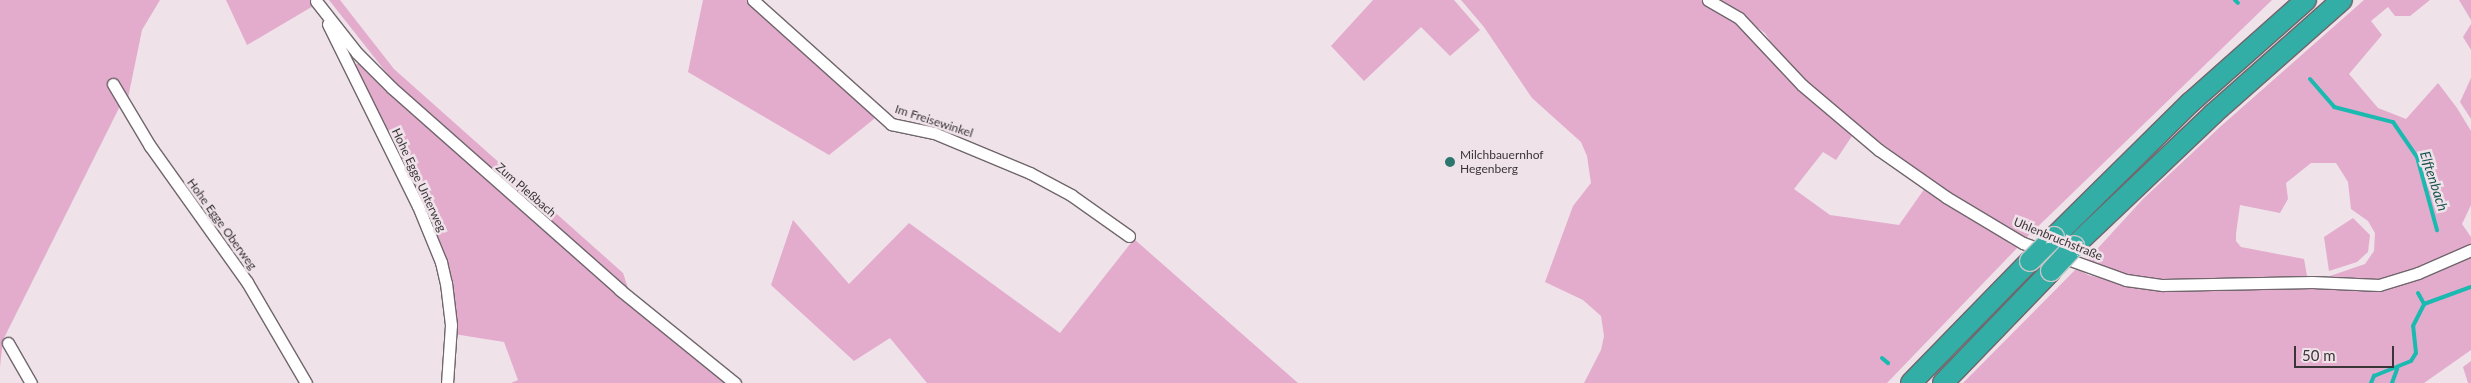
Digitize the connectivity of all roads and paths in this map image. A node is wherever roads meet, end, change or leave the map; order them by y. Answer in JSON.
{"nodes":[{"id":1,"x":316,"y":0,"type":"edge"},
{"id":2,"x":752,"y":0,"type":"edge"},
{"id":3,"x":1708,"y":0,"type":"edge"},
{"id":4,"x":2306,"y":0,"type":"edge"},
{"id":5,"x":2342,"y":0,"type":"edge"},
{"id":6,"x":113,"y":84,"type":"dead end"},
{"id":7,"x":1129,"y":236,"type":"dead end"},
{"id":8,"x":2471,"y":250,"type":"edge"},
{"id":9,"x":8,"y":343,"type":"dead end"},
{"id":10,"x":31,"y":383,"type":"edge"},
{"id":11,"x":306,"y":383,"type":"edge"},
{"id":12,"x":447,"y":383,"type":"edge"},
{"id":13,"x":735,"y":383,"type":"edge"},
{"id":14,"x":1910,"y":383,"type":"edge"},
{"id":15,"x":1943,"y":383,"type":"edge"}],
"edges":[{"from":1,"to":12,"type":"street","name":"Hohe Egge Unterweg"},
{"from":1,"to":13,"type":"street","name":"Zum Pleßbach"},
{"from":2,"to":7,"type":"street","name":"Im Freisewinkel"},
{"from":3,"to":8,"type":"street","name":"Uhlenbruchstraße"},
{"from":4,"to":14,"type":"highway","bridge":true},
{"from":5,"to":15,"type":"highway","bridge":true},
{"from":6,"to":11,"type":"street","name":"Hohe Egge Oberweg"},
{"from":9,"to":10,"type":"street"}]}
